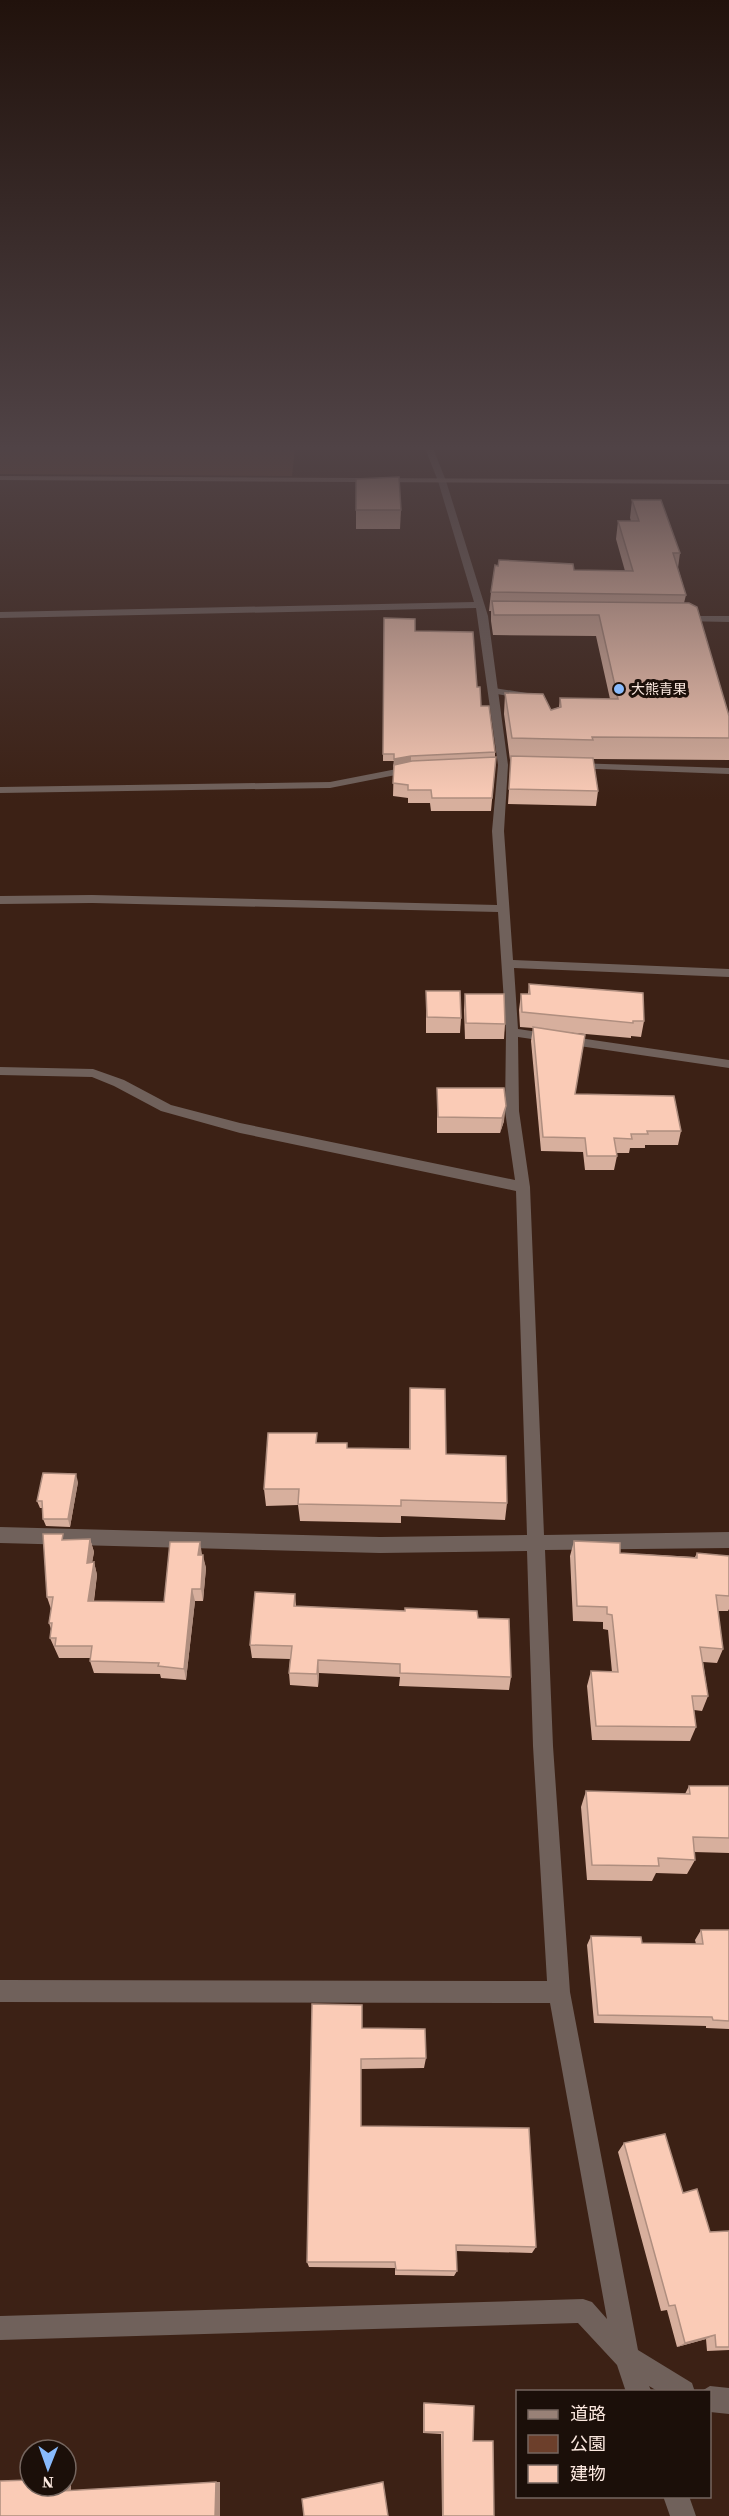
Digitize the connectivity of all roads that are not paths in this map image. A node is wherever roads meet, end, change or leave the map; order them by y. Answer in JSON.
{"nodes":[{"id":1,"x":470,"y":565,"type":"edge"},
{"id":2,"x":486,"y":613,"type":"junction"},
{"id":3,"x":0,"y":615,"type":"edge"},
{"id":4,"x":670,"y":618,"type":"edge"},
{"id":5,"x":729,"y":619,"type":"edge"},
{"id":6,"x":494,"y":691,"type":"junction"},
{"id":7,"x":539,"y":701,"type":"edge"},
{"id":8,"x":563,"y":766,"type":"edge"},
{"id":9,"x":423,"y":769,"type":"edge"},
{"id":10,"x":729,"y":771,"type":"edge"},
{"id":11,"x":0,"y":790,"type":"edge"},
{"id":12,"x":0,"y":900,"type":"edge"},
{"id":13,"x":502,"y":909,"type":"junction"},
{"id":14,"x":508,"y":964,"type":"junction"},
{"id":15,"x":729,"y":973,"type":"edge"},
{"id":16,"x":512,"y":1032,"type":"junction"},
{"id":17,"x":729,"y":1064,"type":"edge"},
{"id":18,"x":0,"y":1071,"type":"edge"},
{"id":19,"x":523,"y":1187,"type":"junction"},
{"id":20,"x":0,"y":1535,"type":"edge"},
{"id":21,"x":729,"y":1540,"type":"edge"},
{"id":22,"x":535,"y":1541,"type":"junction"},
{"id":23,"x":0,"y":1991,"type":"edge"},
{"id":24,"x":559,"y":1992,"type":"junction"},
{"id":25,"x":0,"y":2328,"type":"edge"},
{"id":26,"x":627,"y":2356,"type":"junction"},
{"id":27,"x":639,"y":2390,"type":"edge"},
{"id":28,"x":681,"y":2390,"type":"edge"},
{"id":29,"x":711,"y":2399,"type":"edge"},
{"id":30,"x":729,"y":2401,"type":"edge"},
{"id":31,"x":677,"y":2498,"type":"edge"},
{"id":32,"x":683,"y":2516,"type":"edge"}],
"edges":[{"from":1,"to":2,"type":"street"},
{"from":2,"to":3,"type":"street"},
{"from":2,"to":6,"type":"street"},
{"from":4,"to":5,"type":"street"},
{"from":6,"to":7,"type":"street"},
{"from":6,"to":13,"type":"street"},
{"from":8,"to":10,"type":"street"},
{"from":9,"to":11,"type":"street"},
{"from":12,"to":13,"type":"street"},
{"from":13,"to":14,"type":"street"},
{"from":14,"to":15,"type":"street"},
{"from":14,"to":16,"type":"street"},
{"from":16,"to":17,"type":"street"},
{"from":16,"to":19,"type":"street"},
{"from":18,"to":19,"type":"street"},
{"from":19,"to":22,"type":"street"},
{"from":20,"to":22,"type":"street"},
{"from":21,"to":22,"type":"street"},
{"from":22,"to":24,"type":"street"},
{"from":23,"to":24,"type":"street"},
{"from":24,"to":26,"type":"street"},
{"from":25,"to":26,"type":"street"},
{"from":26,"to":27,"type":"street"},
{"from":26,"to":28,"type":"street"},
{"from":29,"to":30,"type":"street"},
{"from":31,"to":32,"type":"street"}]}
